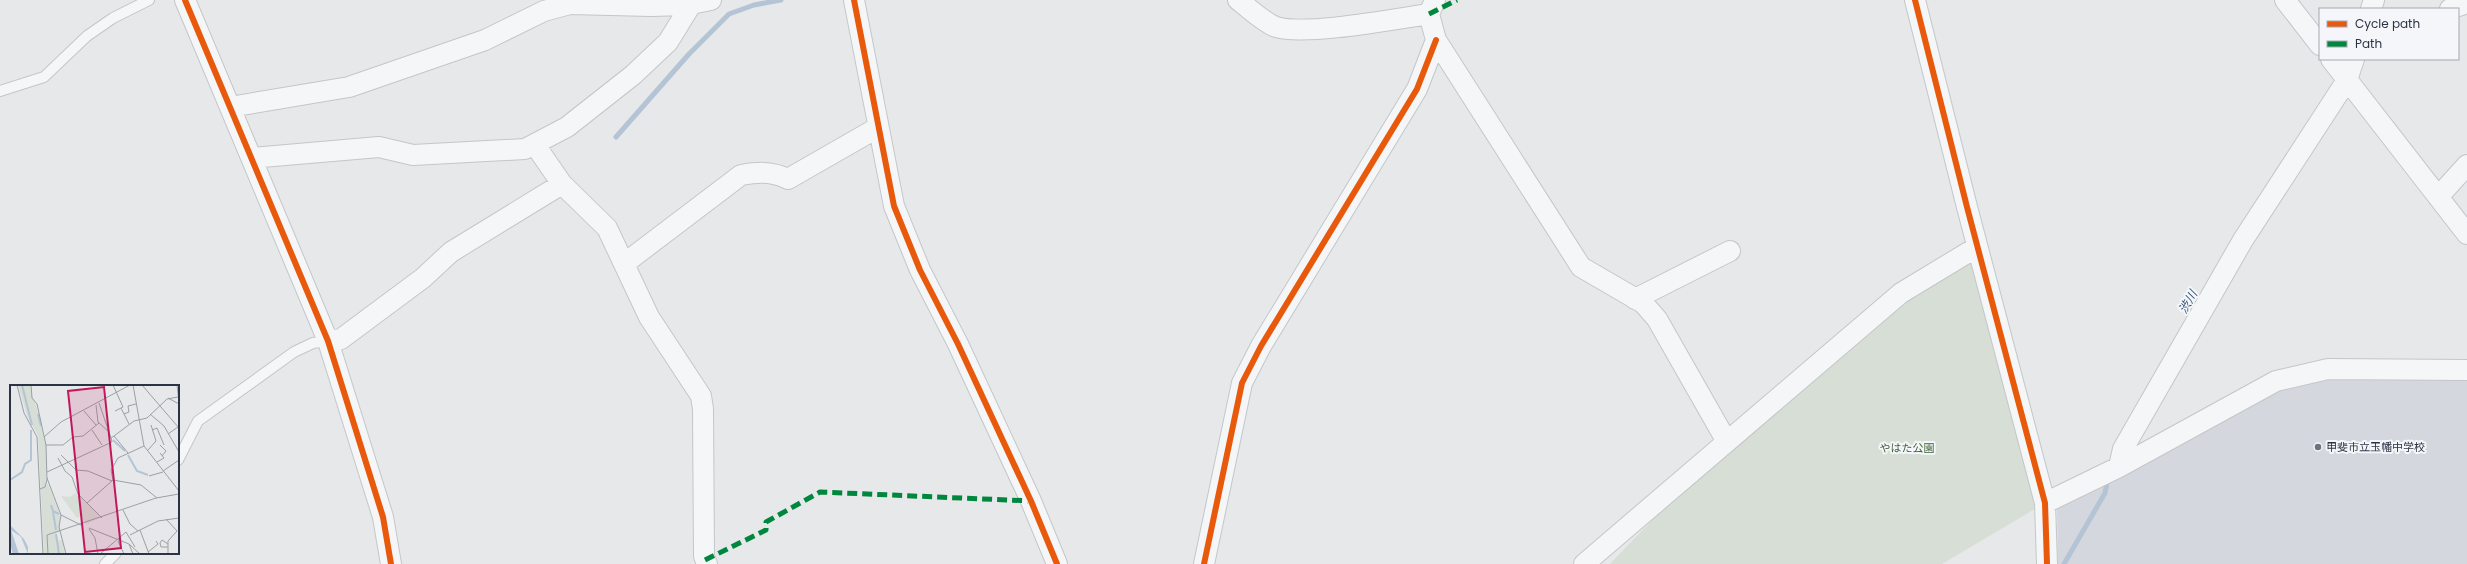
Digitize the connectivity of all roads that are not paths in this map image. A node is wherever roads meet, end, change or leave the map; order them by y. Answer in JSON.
{"nodes":[{"id":1,"x":149,"y":0,"type":"edge"},
{"id":2,"x":185,"y":0,"type":"edge"},
{"id":3,"x":854,"y":0,"type":"edge"},
{"id":4,"x":1238,"y":0,"type":"edge"},
{"id":5,"x":1915,"y":0,"type":"edge"},
{"id":6,"x":2285,"y":0,"type":"edge"},
{"id":7,"x":701,"y":2,"type":"edge"},
{"id":8,"x":2467,"y":2,"type":"edge"},
{"id":9,"x":1432,"y":7,"type":"edge"},
{"id":10,"x":2452,"y":8,"type":"edge"},
{"id":11,"x":1436,"y":40,"type":"junction"},
{"id":12,"x":2319,"y":44,"type":"edge"},
{"id":13,"x":2331,"y":60,"type":"edge"},
{"id":14,"x":2354,"y":60,"type":"edge"},
{"id":15,"x":2347,"y":80,"type":"junction"},
{"id":16,"x":0,"y":91,"type":"edge"},
{"id":17,"x":230,"y":107,"type":"junction"},
{"id":18,"x":878,"y":128,"type":"junction"},
{"id":19,"x":535,"y":145,"type":"junction"},
{"id":20,"x":252,"y":158,"type":"junction"},
{"id":21,"x":2467,"y":165,"type":"edge"},
{"id":22,"x":562,"y":184,"type":"junction"},
{"id":23,"x":2438,"y":197,"type":"junction"},
{"id":24,"x":2467,"y":234,"type":"edge"},
{"id":25,"x":1977,"y":246,"type":"junction"},
{"id":26,"x":1730,"y":251,"type":"dead end"},
{"id":27,"x":625,"y":263,"type":"junction"},
{"id":28,"x":1635,"y":298,"type":"junction"},
{"id":29,"x":328,"y":341,"type":"junction"},
{"id":30,"x":2467,"y":370,"type":"edge"},
{"id":31,"x":1727,"y":442,"type":"junction"},
{"id":32,"x":179,"y":458,"type":"edge"},
{"id":33,"x":2119,"y":467,"type":"junction"},
{"id":34,"x":2045,"y":503,"type":"junction"},
{"id":35,"x":115,"y":554,"type":"edge"},
{"id":36,"x":105,"y":564,"type":"edge"},
{"id":37,"x":391,"y":564,"type":"edge"},
{"id":38,"x":707,"y":564,"type":"edge"},
{"id":39,"x":1057,"y":564,"type":"edge"},
{"id":40,"x":1204,"y":564,"type":"edge"},
{"id":41,"x":1584,"y":564,"type":"edge"},
{"id":42,"x":2047,"y":564,"type":"edge"}],
"edges":[{"from":1,"to":16,"type":"lane"},
{"from":2,"to":17,"type":"street"},
{"from":3,"to":18,"type":"street"},
{"from":4,"to":9,"type":"street"},
{"from":5,"to":25,"type":"street"},
{"from":6,"to":12,"type":"street"},
{"from":7,"to":17,"type":"street"},
{"from":7,"to":19,"type":"street"},
{"from":8,"to":10,"type":"street"},
{"from":9,"to":11,"type":"street"},
{"from":11,"to":28,"type":"street"},
{"from":11,"to":40,"type":"street"},
{"from":13,"to":15,"type":"street"},
{"from":14,"to":15,"type":"street"},
{"from":15,"to":23,"type":"street"},
{"from":15,"to":33,"type":"street"},
{"from":17,"to":20,"type":"street"},
{"from":18,"to":27,"type":"street"},
{"from":18,"to":39,"type":"street"},
{"from":19,"to":20,"type":"street"},
{"from":19,"to":22,"type":"street"},
{"from":20,"to":29,"type":"street"},
{"from":21,"to":23,"type":"street"},
{"from":22,"to":27,"type":"street"},
{"from":22,"to":29,"type":"street"},
{"from":23,"to":24,"type":"street"},
{"from":25,"to":31,"type":"street"},
{"from":25,"to":34,"type":"street"},
{"from":26,"to":28,"type":"street"},
{"from":27,"to":38,"type":"street"},
{"from":28,"to":31,"type":"street"},
{"from":29,"to":32,"type":"lane"},
{"from":29,"to":37,"type":"street"},
{"from":30,"to":33,"type":"street"},
{"from":31,"to":41,"type":"street"},
{"from":33,"to":34,"type":"street"},
{"from":34,"to":42,"type":"street"},
{"from":35,"to":36,"type":"lane"}]}
